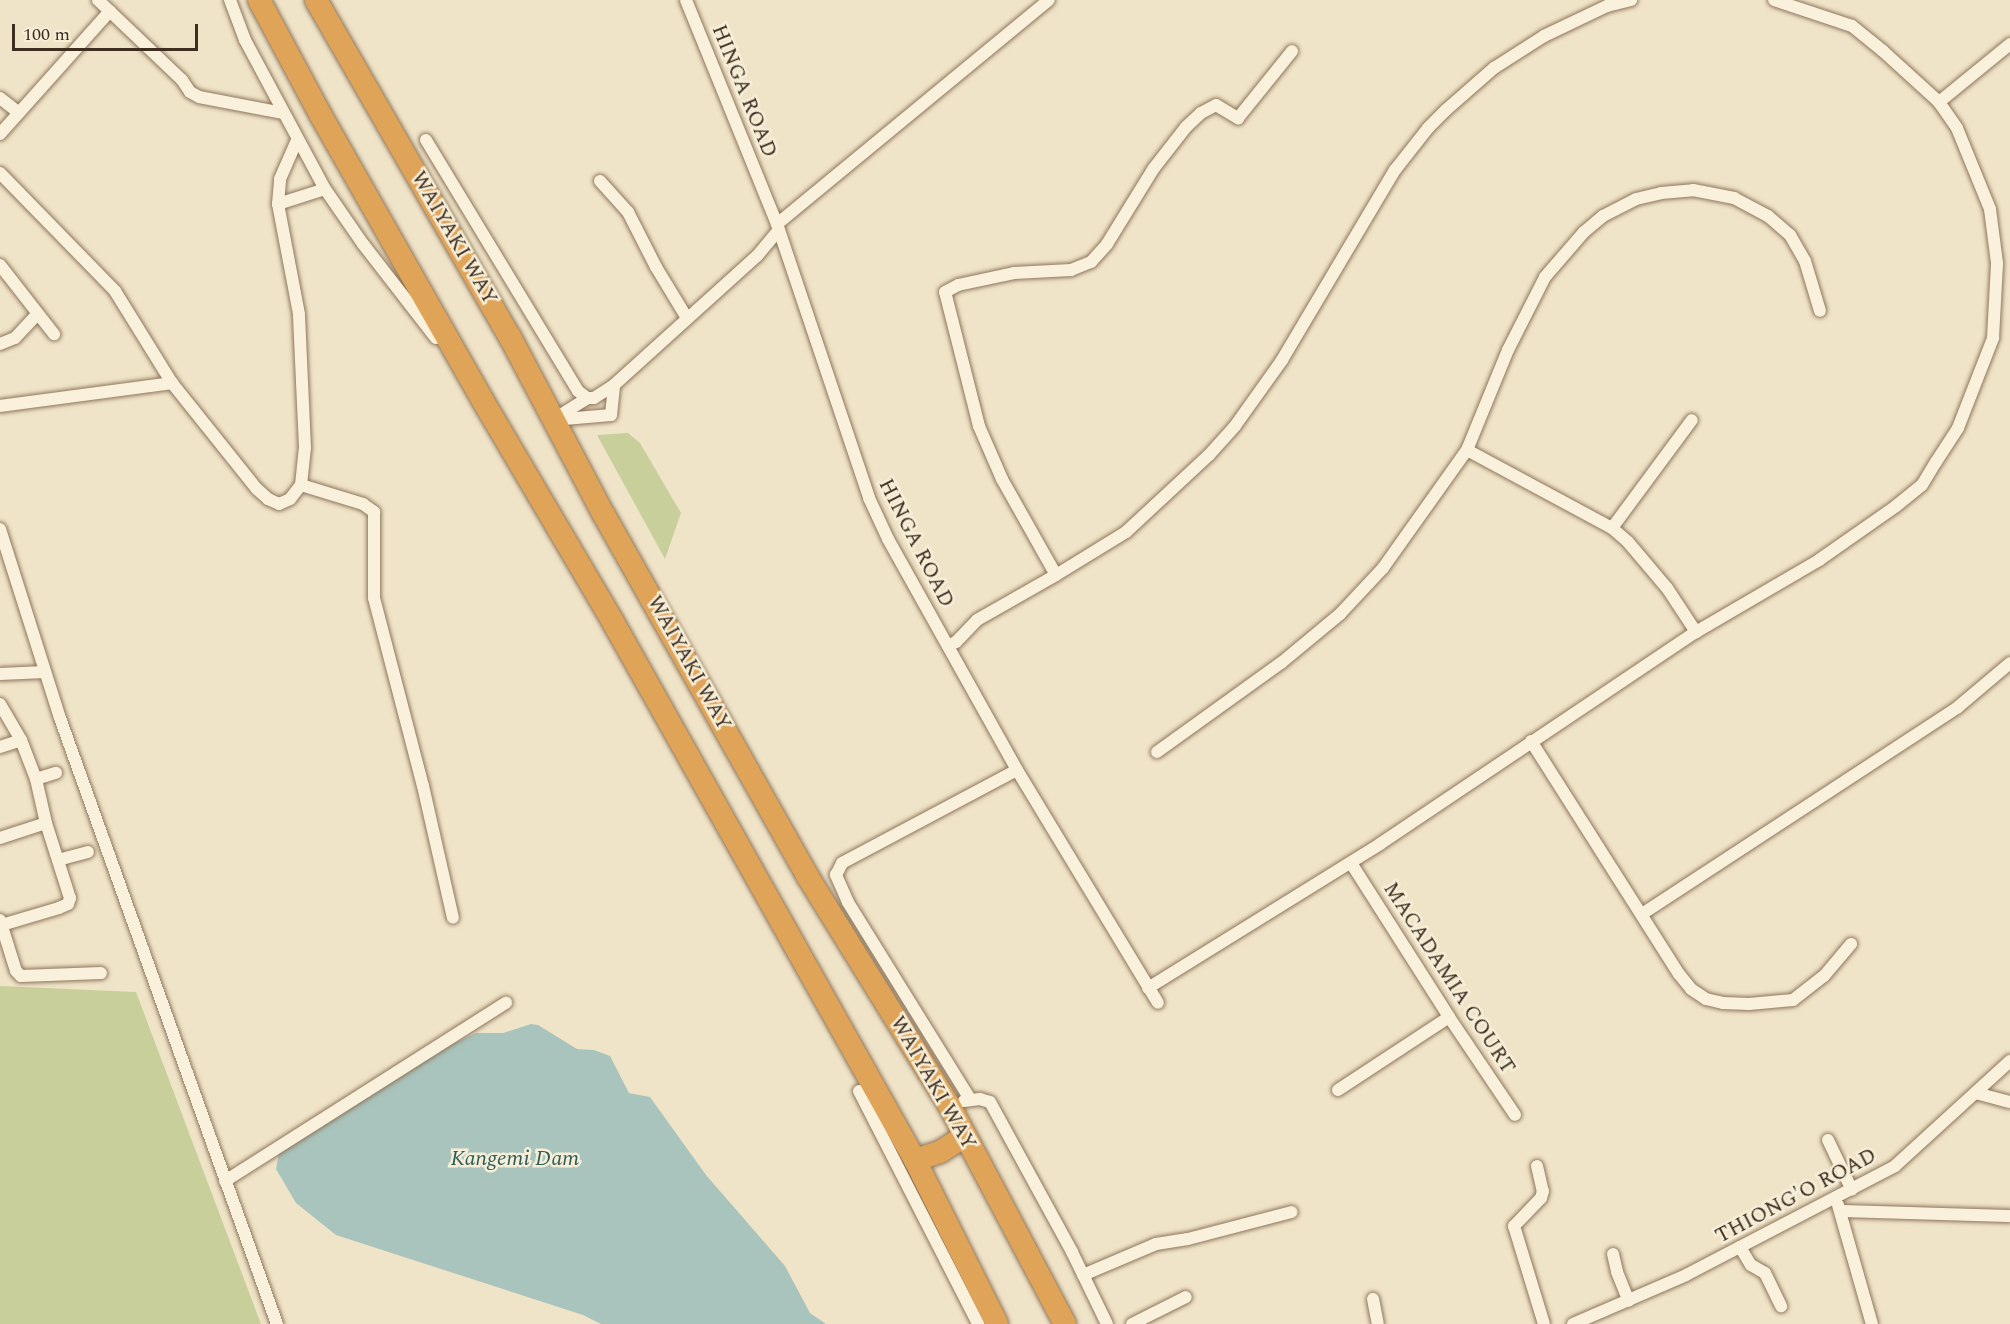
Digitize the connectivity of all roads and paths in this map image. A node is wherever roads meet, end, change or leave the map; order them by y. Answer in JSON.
{"nodes":[{"id":1,"x":98,"y":0,"type":"edge"},
{"id":2,"x":230,"y":0,"type":"edge"},
{"id":3,"x":259,"y":0,"type":"edge"},
{"id":4,"x":316,"y":0,"type":"edge"},
{"id":5,"x":686,"y":0,"type":"edge"},
{"id":6,"x":1049,"y":0,"type":"edge"},
{"id":7,"x":1631,"y":0,"type":"edge"},
{"id":8,"x":1774,"y":0,"type":"edge"},
{"id":9,"x":111,"y":11,"type":"junction"},
{"id":10,"x":2010,"y":44,"type":"edge"},
{"id":11,"x":1292,"y":51,"type":"dead end"},
{"id":12,"x":0,"y":98,"type":"edge"},
{"id":13,"x":1939,"y":102,"type":"junction"},
{"id":14,"x":18,"y":112,"type":"junction"},
{"id":15,"x":283,"y":113,"type":"junction"},
{"id":16,"x":0,"y":134,"type":"edge"},
{"id":17,"x":297,"y":140,"type":"junction"},
{"id":18,"x":426,"y":140,"type":"dead end"},
{"id":19,"x":0,"y":173,"type":"edge"},
{"id":20,"x":600,"y":181,"type":"dead end"},
{"id":21,"x":325,"y":189,"type":"junction"},
{"id":22,"x":278,"y":204,"type":"junction"},
{"id":23,"x":778,"y":227,"type":"junction"},
{"id":24,"x":0,"y":264,"type":"edge"},
{"id":25,"x":1820,"y":311,"type":"dead end"},
{"id":26,"x":37,"y":314,"type":"junction"},
{"id":27,"x":687,"y":318,"type":"junction"},
{"id":28,"x":54,"y":334,"type":"dead end"},
{"id":29,"x":0,"y":344,"type":"edge"},
{"id":30,"x":172,"y":383,"type":"junction"},
{"id":31,"x":614,"y":385,"type":"junction"},
{"id":32,"x":587,"y":398,"type":"junction"},
{"id":33,"x":483,"y":401,"type":"junction"},
{"id":34,"x":0,"y":406,"type":"edge"},
{"id":35,"x":553,"y":420,"type":"junction"},
{"id":36,"x":1692,"y":420,"type":"dead end"},
{"id":37,"x":1467,"y":450,"type":"junction"},
{"id":38,"x":301,"y":485,"type":"junction"},
{"id":39,"x":1612,"y":528,"type":"junction"},
{"id":40,"x":0,"y":529,"type":"edge"},
{"id":41,"x":1056,"y":575,"type":"junction"},
{"id":42,"x":1696,"y":632,"type":"junction"},
{"id":43,"x":948,"y":646,"type":"junction"},
{"id":44,"x":2010,"y":663,"type":"edge"},
{"id":45,"x":45,"y":672,"type":"junction"},
{"id":46,"x":0,"y":674,"type":"edge"},
{"id":47,"x":0,"y":704,"type":"edge"},
{"id":48,"x":21,"y":740,"type":"junction"},
{"id":49,"x":1531,"y":741,"type":"junction"},
{"id":50,"x":0,"y":747,"type":"edge"},
{"id":51,"x":1156,"y":752,"type":"dead end"},
{"id":52,"x":1017,"y":770,"type":"junction"},
{"id":53,"x":56,"y":773,"type":"dead end"},
{"id":54,"x":36,"y":779,"type":"junction"},
{"id":55,"x":46,"y":823,"type":"junction"},
{"id":56,"x":0,"y":838,"type":"edge"},
{"id":57,"x":88,"y":852,"type":"dead end"},
{"id":58,"x":58,"y":860,"type":"junction"},
{"id":59,"x":1351,"y":863,"type":"junction"},
{"id":60,"x":839,"y":907,"type":"junction"},
{"id":61,"x":1642,"y":914,"type":"junction"},
{"id":62,"x":453,"y":918,"type":"dead end"},
{"id":63,"x":1,"y":922,"type":"edge"},
{"id":64,"x":1851,"y":944,"type":"dead end"},
{"id":65,"x":6,"y":959,"type":"edge"},
{"id":66,"x":101,"y":972,"type":"dead end"},
{"id":67,"x":1148,"y":988,"type":"junction"},
{"id":68,"x":506,"y":1003,"type":"dead end"},
{"id":69,"x":1158,"y":1003,"type":"dead end"},
{"id":70,"x":1449,"y":1017,"type":"junction"},
{"id":71,"x":2010,"y":1061,"type":"edge"},
{"id":72,"x":1338,"y":1090,"type":"dead end"},
{"id":73,"x":859,"y":1091,"type":"dead end"},
{"id":74,"x":1976,"y":1093,"type":"junction"},
{"id":75,"x":959,"y":1102,"type":"junction"},
{"id":76,"x":2010,"y":1102,"type":"edge"},
{"id":77,"x":1515,"y":1115,"type":"dead end"},
{"id":78,"x":965,"y":1136,"type":"junction"},
{"id":79,"x":1828,"y":1140,"type":"dead end"},
{"id":80,"x":915,"y":1160,"type":"junction"},
{"id":81,"x":1537,"y":1166,"type":"dead end"},
{"id":82,"x":225,"y":1181,"type":"junction"},
{"id":83,"x":1852,"y":1190,"type":"junction"},
{"id":84,"x":1835,"y":1198,"type":"junction"},
{"id":85,"x":1841,"y":1211,"type":"junction"},
{"id":86,"x":1292,"y":1212,"type":"dead end"},
{"id":87,"x":2010,"y":1216,"type":"edge"},
{"id":88,"x":1740,"y":1247,"type":"junction"},
{"id":89,"x":1614,"y":1254,"type":"dead end"},
{"id":90,"x":1083,"y":1275,"type":"junction"},
{"id":91,"x":1186,"y":1297,"type":"dead end"},
{"id":92,"x":1373,"y":1299,"type":"dead end"},
{"id":93,"x":1629,"y":1301,"type":"junction"},
{"id":94,"x":1781,"y":1306,"type":"dead end"},
{"id":95,"x":277,"y":1324,"type":"edge"},
{"id":96,"x":978,"y":1324,"type":"edge"},
{"id":97,"x":997,"y":1324,"type":"edge"},
{"id":98,"x":1065,"y":1324,"type":"edge"},
{"id":99,"x":1107,"y":1324,"type":"edge"},
{"id":100,"x":1132,"y":1324,"type":"edge"},
{"id":101,"x":1378,"y":1324,"type":"edge"},
{"id":102,"x":1544,"y":1324,"type":"edge"},
{"id":103,"x":1573,"y":1324,"type":"edge"},
{"id":104,"x":1872,"y":1324,"type":"edge"}],
"edges":[{"from":1,"to":9,"type":"street"},
{"from":2,"to":15,"type":"street"},
{"from":3,"to":33,"type":"highway"},
{"from":4,"to":35,"type":"highway","name":"WAIYAKI WAY"},
{"from":5,"to":23,"type":"street","name":"HINGA ROAD"},
{"from":6,"to":23,"type":"street"},
{"from":7,"to":41,"type":"street"},
{"from":8,"to":13,"type":"street"},
{"from":9,"to":14,"type":"street"},
{"from":9,"to":15,"type":"street"},
{"from":10,"to":13,"type":"street"},
{"from":11,"to":41,"type":"street"},
{"from":12,"to":14,"type":"street"},
{"from":13,"to":42,"type":"street"},
{"from":14,"to":16,"type":"street"},
{"from":15,"to":17,"type":"street"},
{"from":17,"to":21,"type":"street"},
{"from":17,"to":22,"type":"street"},
{"from":18,"to":32,"type":"street"},
{"from":19,"to":30,"type":"street"},
{"from":20,"to":27,"type":"street"},
{"from":21,"to":22,"type":"street"},
{"from":21,"to":33,"type":"street"},
{"from":22,"to":38,"type":"street"},
{"from":23,"to":27,"type":"street"},
{"from":23,"to":43,"type":"street","name":"HINGA ROAD"},
{"from":24,"to":26,"type":"street"},
{"from":25,"to":37,"type":"street"},
{"from":26,"to":28,"type":"street"},
{"from":26,"to":29,"type":"street"},
{"from":27,"to":31,"type":"street"},
{"from":30,"to":34,"type":"street"},
{"from":30,"to":38,"type":"street"},
{"from":31,"to":32,"type":"street"},
{"from":31,"to":35,"type":"street"},
{"from":32,"to":35,"type":"street"},
{"from":33,"to":80,"type":"highway"},
{"from":35,"to":60,"type":"highway","name":"WAIYAKI WAY"},
{"from":36,"to":39,"type":"street"},
{"from":37,"to":39,"type":"street"},
{"from":37,"to":51,"type":"street"},
{"from":38,"to":62,"type":"street"},
{"from":39,"to":42,"type":"street"},
{"from":40,"to":45,"type":"street"},
{"from":41,"to":43,"type":"street"},
{"from":42,"to":49,"type":"street"},
{"from":43,"to":52,"type":"street","name":"HINGA ROAD"},
{"from":44,"to":61,"type":"street"},
{"from":45,"to":46,"type":"street"},
{"from":45,"to":82,"type":"street"},
{"from":47,"to":48,"type":"street"},
{"from":48,"to":50,"type":"street"},
{"from":48,"to":54,"type":"street"},
{"from":49,"to":59,"type":"street"},
{"from":49,"to":61,"type":"street"},
{"from":52,"to":60,"type":"street"},
{"from":52,"to":67,"type":"street","name":"HINGA ROAD"},
{"from":53,"to":54,"type":"street"},
{"from":54,"to":55,"type":"street"},
{"from":55,"to":56,"type":"street"},
{"from":55,"to":58,"type":"street"},
{"from":57,"to":58,"type":"street"},
{"from":58,"to":63,"type":"street"},
{"from":59,"to":67,"type":"street"},
{"from":59,"to":70,"type":"street","name":"MACADAMIA COURT"},
{"from":60,"to":75,"type":"highway","name":"WAIYAKI WAY"},
{"from":61,"to":64,"type":"street"},
{"from":63,"to":65,"type":"street"},
{"from":65,"to":66,"type":"street"},
{"from":67,"to":69,"type":"street","name":"HINGA ROAD"},
{"from":68,"to":82,"type":"street"},
{"from":70,"to":72,"type":"street"},
{"from":70,"to":77,"type":"street","name":"MACADAMIA COURT"},
{"from":71,"to":74,"type":"street","name":"THIONG'O ROAD"},
{"from":73,"to":96,"type":"street"},
{"from":74,"to":76,"type":"street"},
{"from":74,"to":83,"type":"street","name":"THIONG'O ROAD"},
{"from":75,"to":78,"type":"highway","name":"WAIYAKI WAY"},
{"from":75,"to":90,"type":"street"},
{"from":78,"to":80,"type":"highway"},
{"from":78,"to":98,"type":"highway","name":"WAIYAKI WAY"},
{"from":79,"to":83,"type":"street"},
{"from":80,"to":97,"type":"highway"},
{"from":81,"to":102,"type":"street"},
{"from":82,"to":95,"type":"street"},
{"from":83,"to":84,"type":"street","name":"THIONG'O ROAD"},
{"from":84,"to":85,"type":"street"},
{"from":84,"to":88,"type":"street","name":"THIONG'O ROAD"},
{"from":85,"to":87,"type":"street"},
{"from":85,"to":104,"type":"street"},
{"from":86,"to":90,"type":"street"},
{"from":88,"to":93,"type":"street","name":"THIONG'O ROAD"},
{"from":88,"to":94,"type":"street"},
{"from":89,"to":93,"type":"street"},
{"from":90,"to":99,"type":"street"},
{"from":91,"to":100,"type":"street"},
{"from":92,"to":101,"type":"street"},
{"from":93,"to":103,"type":"street","name":"THIONG'O ROAD"}]}
